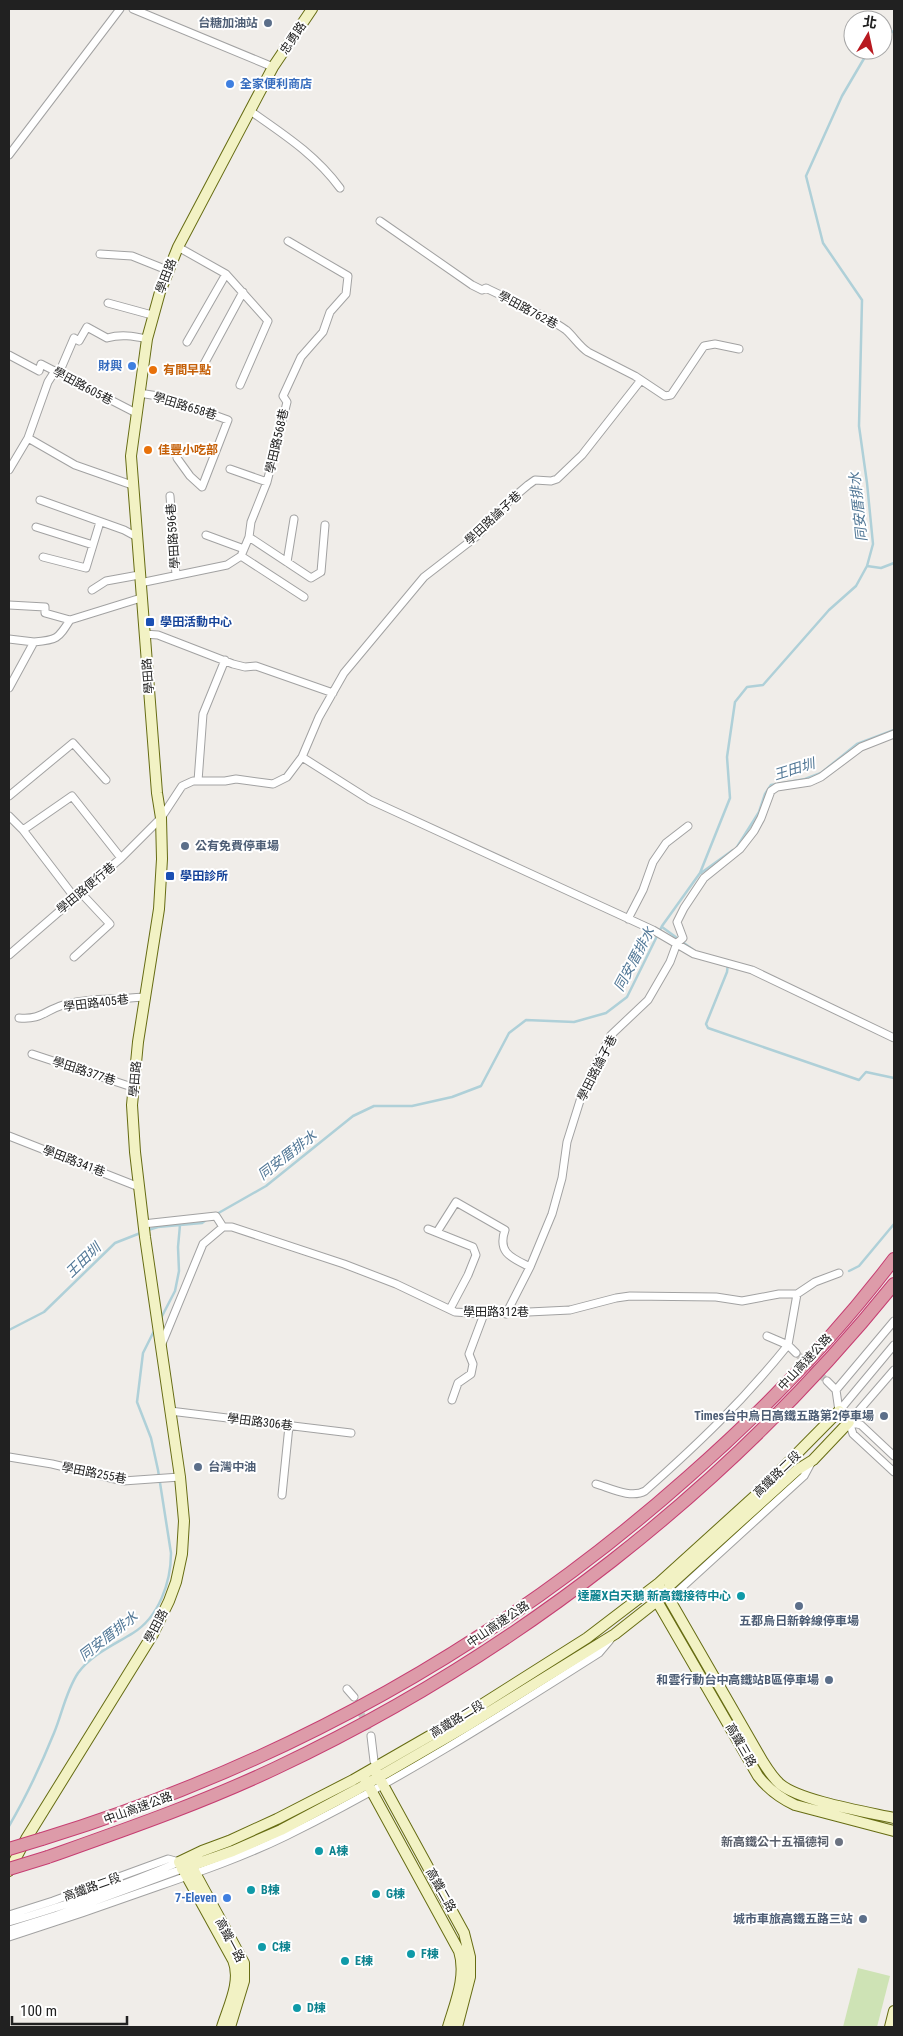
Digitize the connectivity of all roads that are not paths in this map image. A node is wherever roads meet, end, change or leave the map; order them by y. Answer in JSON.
{"nodes":[{"id":1,"x":120,"y":9,"type":"edge"},
{"id":2,"x":133,"y":9,"type":"edge"},
{"id":3,"x":312,"y":9,"type":"edge"},
{"id":4,"x":273,"y":67,"type":"junction"},
{"id":5,"x":249,"y":110,"type":"junction"},
{"id":6,"x":9,"y":155,"type":"edge"},
{"id":7,"x":340,"y":188,"type":"dead end"},
{"id":8,"x":380,"y":220,"type":"dead end"},
{"id":9,"x":288,"y":241,"type":"dead end"},
{"id":10,"x":178,"y":247,"type":"junction"},
{"id":11,"x":100,"y":254,"type":"dead end"},
{"id":12,"x":167,"y":270,"type":"junction"},
{"id":13,"x":226,"y":274,"type":"junction"},
{"id":14,"x":243,"y":292,"type":"junction"},
{"id":15,"x":108,"y":304,"type":"dead end"},
{"id":16,"x":152,"y":316,"type":"junction"},
{"id":17,"x":147,"y":338,"type":"junction"},
{"id":18,"x":188,"y":342,"type":"dead end"},
{"id":19,"x":739,"y":349,"type":"dead end"},
{"id":20,"x":9,"y":355,"type":"edge"},
{"id":21,"x":203,"y":366,"type":"dead end"},
{"id":22,"x":57,"y":372,"type":"junction"},
{"id":23,"x":641,"y":380,"type":"junction"},
{"id":24,"x":240,"y":385,"type":"dead end"},
{"id":25,"x":139,"y":393,"type":"junction"},
{"id":26,"x":136,"y":413,"type":"junction"},
{"id":27,"x":28,"y":438,"type":"junction"},
{"id":28,"x":177,"y":458,"type":"dead end"},
{"id":29,"x":230,"y":469,"type":"dead end"},
{"id":30,"x":9,"y":470,"type":"edge"},
{"id":31,"x":267,"y":482,"type":"junction"},
{"id":32,"x":132,"y":485,"type":"junction"},
{"id":33,"x":170,"y":496,"type":"dead end"},
{"id":34,"x":40,"y":500,"type":"dead end"},
{"id":35,"x":294,"y":519,"type":"dead end"},
{"id":36,"x":100,"y":522,"type":"junction"},
{"id":37,"x":325,"y":525,"type":"dead end"},
{"id":38,"x":36,"y":527,"type":"dead end"},
{"id":39,"x":206,"y":535,"type":"dead end"},
{"id":40,"x":137,"y":537,"type":"junction"},
{"id":41,"x":249,"y":537,"type":"junction"},
{"id":42,"x":93,"y":545,"type":"junction"},
{"id":43,"x":242,"y":553,"type":"junction"},
{"id":44,"x":44,"y":557,"type":"dead end"},
{"id":45,"x":287,"y":562,"type":"junction"},
{"id":46,"x":176,"y":575,"type":"junction"},
{"id":47,"x":140,"y":579,"type":"junction"},
{"id":48,"x":92,"y":590,"type":"dead end"},
{"id":49,"x":304,"y":597,"type":"dead end"},
{"id":50,"x":141,"y":598,"type":"junction"},
{"id":51,"x":9,"y":604,"type":"edge"},
{"id":52,"x":70,"y":620,"type":"junction"},
{"id":53,"x":144,"y":634,"type":"junction"},
{"id":54,"x":9,"y":639,"type":"edge"},
{"id":55,"x":34,"y":642,"type":"junction"},
{"id":56,"x":225,"y":660,"type":"junction"},
{"id":57,"x":9,"y":688,"type":"edge"},
{"id":58,"x":333,"y":693,"type":"junction"},
{"id":59,"x":894,"y":734,"type":"edge"},
{"id":60,"x":302,"y":757,"type":"junction"},
{"id":61,"x":106,"y":780,"type":"dead end"},
{"id":62,"x":198,"y":781,"type":"junction"},
{"id":63,"x":9,"y":796,"type":"edge"},
{"id":64,"x":9,"y":816,"type":"edge"},
{"id":65,"x":161,"y":818,"type":"junction"},
{"id":66,"x":688,"y":826,"type":"dead end"},
{"id":67,"x":23,"y":830,"type":"junction"},
{"id":68,"x":122,"y":858,"type":"junction"},
{"id":69,"x":78,"y":896,"type":"junction"},
{"id":70,"x":628,"y":919,"type":"junction"},
{"id":71,"x":677,"y":943,"type":"junction"},
{"id":72,"x":9,"y":955,"type":"edge"},
{"id":73,"x":74,"y":957,"type":"dead end"},
{"id":74,"x":146,"y":997,"type":"junction"},
{"id":75,"x":19,"y":1018,"type":"dead end"},
{"id":76,"x":894,"y":1038,"type":"edge"},
{"id":77,"x":32,"y":1054,"type":"dead end"},
{"id":78,"x":135,"y":1088,"type":"junction"},
{"id":79,"x":9,"y":1136,"type":"edge"},
{"id":80,"x":139,"y":1187,"type":"junction"},
{"id":81,"x":143,"y":1224,"type":"junction"},
{"id":82,"x":223,"y":1227,"type":"junction"},
{"id":83,"x":428,"y":1229,"type":"dead end"},
{"id":84,"x":437,"y":1232,"type":"junction"},
{"id":85,"x":894,"y":1259,"type":"edge"},
{"id":86,"x":530,"y":1267,"type":"junction"},
{"id":87,"x":839,"y":1273,"type":"dead end"},
{"id":88,"x":894,"y":1284,"type":"edge"},
{"id":89,"x":797,"y":1294,"type":"junction"},
{"id":90,"x":450,"y":1309,"type":"junction"},
{"id":91,"x":484,"y":1314,"type":"junction"},
{"id":92,"x":506,"y":1314,"type":"junction"},
{"id":93,"x":894,"y":1322,"type":"edge"},
{"id":94,"x":767,"y":1336,"type":"dead end"},
{"id":95,"x":788,"y":1345,"type":"junction"},
{"id":96,"x":894,"y":1345,"type":"edge"},
{"id":97,"x":160,"y":1347,"type":"junction"},
{"id":98,"x":796,"y":1353,"type":"tunnel mouth"},
{"id":99,"x":894,"y":1370,"type":"edge"},
{"id":100,"x":827,"y":1381,"type":"tunnel mouth"},
{"id":101,"x":836,"y":1390,"type":"junction"},
{"id":102,"x":452,"y":1400,"type":"dead end"},
{"id":103,"x":170,"y":1411,"type":"junction"},
{"id":104,"x":838,"y":1411,"type":"junction"},
{"id":105,"x":849,"y":1422,"type":"junction"},
{"id":106,"x":290,"y":1426,"type":"junction"},
{"id":107,"x":351,"y":1433,"type":"dead end"},
{"id":108,"x":894,"y":1456,"type":"edge"},
{"id":109,"x":9,"y":1457,"type":"edge"},
{"id":110,"x":894,"y":1472,"type":"edge"},
{"id":111,"x":175,"y":1477,"type":"junction"},
{"id":112,"x":596,"y":1484,"type":"dead end"},
{"id":113,"x":282,"y":1496,"type":"dead end"},
{"id":114,"x":656,"y":1581,"type":"junction"},
{"id":115,"x":648,"y":1588,"type":"junction"},
{"id":116,"x":667,"y":1593,"type":"junction"},
{"id":117,"x":658,"y":1601,"type":"junction"},
{"id":118,"x":347,"y":1689,"type":"dead end"},
{"id":119,"x":354,"y":1697,"type":"tunnel mouth"},
{"id":120,"x":371,"y":1736,"type":"tunnel mouth"},
{"id":121,"x":376,"y":1771,"type":"junction"},
{"id":122,"x":365,"y":1780,"type":"junction"},
{"id":123,"x":894,"y":1818,"type":"edge"},
{"id":124,"x":894,"y":1831,"type":"edge"},
{"id":125,"x":9,"y":1849,"type":"edge"},
{"id":126,"x":187,"y":1868,"type":"junction"},
{"id":127,"x":9,"y":1870,"type":"edge"},
{"id":128,"x":56,"y":1911,"type":"junction"},
{"id":129,"x":9,"y":1914,"type":"edge"},
{"id":130,"x":9,"y":1922,"type":"edge"},
{"id":131,"x":9,"y":1930,"type":"edge"},
{"id":132,"x":9,"y":1937,"type":"edge"},
{"id":133,"x":894,"y":2011,"type":"edge"},
{"id":134,"x":222,"y":2027,"type":"edge"},
{"id":135,"x":230,"y":2027,"type":"edge"},
{"id":136,"x":448,"y":2027,"type":"edge"},
{"id":137,"x":457,"y":2027,"type":"edge"},
{"id":138,"x":890,"y":2027,"type":"edge"}],
"edges":[{"from":1,"to":6,"type":"street"},
{"from":2,"to":4,"type":"street"},
{"from":3,"to":4,"type":"street","name":"忠勇路"},
{"from":4,"to":5,"type":"street","name":"學田路"},
{"from":5,"to":7,"type":"street"},
{"from":5,"to":10,"type":"street","name":"學田路"},
{"from":8,"to":23,"type":"street","name":"學田路762巷"},
{"from":9,"to":31,"type":"street","name":"學田路568巷"},
{"from":10,"to":12,"type":"street","name":"學田路"},
{"from":10,"to":13,"type":"street"},
{"from":11,"to":12,"type":"street"},
{"from":12,"to":16,"type":"street","name":"學田路"},
{"from":13,"to":14,"type":"street"},
{"from":13,"to":18,"type":"street"},
{"from":14,"to":21,"type":"street"},
{"from":14,"to":24,"type":"street"},
{"from":15,"to":16,"type":"street"},
{"from":16,"to":17,"type":"street","name":"學田路"},
{"from":17,"to":22,"type":"street"},
{"from":17,"to":25,"type":"street","name":"學田路"},
{"from":19,"to":23,"type":"street","name":"學田路762巷"},
{"from":20,"to":22,"type":"street","name":"學田路605巷"},
{"from":22,"to":26,"type":"street","name":"學田路605巷"},
{"from":22,"to":27,"type":"street"},
{"from":23,"to":58,"type":"street","name":"學田路論子巷"},
{"from":25,"to":26,"type":"street","name":"學田路"},
{"from":25,"to":28,"type":"street","name":"學田路658巷"},
{"from":26,"to":32,"type":"street","name":"學田路"},
{"from":27,"to":30,"type":"street"},
{"from":27,"to":32,"type":"street"},
{"from":29,"to":31,"type":"street"},
{"from":31,"to":41,"type":"street","name":"學田路568巷"},
{"from":32,"to":40,"type":"street","name":"學田路"},
{"from":33,"to":46,"type":"street","name":"學田路596巷"},
{"from":34,"to":36,"type":"street"},
{"from":35,"to":45,"type":"street"},
{"from":36,"to":40,"type":"street"},
{"from":36,"to":42,"type":"street"},
{"from":37,"to":45,"type":"street"},
{"from":38,"to":42,"type":"street"},
{"from":39,"to":43,"type":"street"},
{"from":40,"to":47,"type":"street","name":"學田路"},
{"from":41,"to":43,"type":"street","name":"學田路568巷"},
{"from":41,"to":45,"type":"street"},
{"from":42,"to":44,"type":"street"},
{"from":43,"to":46,"type":"street"},
{"from":43,"to":49,"type":"street"},
{"from":46,"to":47,"type":"street"},
{"from":47,"to":48,"type":"street"},
{"from":47,"to":50,"type":"street","name":"學田路"},
{"from":50,"to":52,"type":"street"},
{"from":50,"to":53,"type":"street","name":"學田路"},
{"from":51,"to":52,"type":"street"},
{"from":52,"to":55,"type":"street"},
{"from":53,"to":56,"type":"street"},
{"from":53,"to":65,"type":"street","name":"學田路"},
{"from":54,"to":55,"type":"street"},
{"from":55,"to":57,"type":"street"},
{"from":56,"to":58,"type":"street"},
{"from":56,"to":62,"type":"street"},
{"from":58,"to":60,"type":"street","name":"學田路論子巷"},
{"from":59,"to":71,"type":"street","name":"學田路論子巷"},
{"from":60,"to":62,"type":"street","name":"學田路論子巷"},
{"from":60,"to":70,"type":"street"},
{"from":61,"to":63,"type":"street"},
{"from":62,"to":65,"type":"street","name":"學田路論子巷"},
{"from":64,"to":67,"type":"street"},
{"from":65,"to":68,"type":"street","name":"學田路便行巷"},
{"from":65,"to":74,"type":"street","name":"學田路"},
{"from":66,"to":70,"type":"street"},
{"from":67,"to":68,"type":"street"},
{"from":67,"to":69,"type":"street"},
{"from":68,"to":69,"type":"street","name":"學田路便行巷"},
{"from":69,"to":72,"type":"street","name":"學田路便行巷"},
{"from":69,"to":73,"type":"street"},
{"from":70,"to":71,"type":"street"},
{"from":71,"to":76,"type":"street"},
{"from":71,"to":86,"type":"street","name":"學田路論子巷"},
{"from":74,"to":75,"type":"street","name":"學田路405巷"},
{"from":74,"to":78,"type":"street","name":"學田路"},
{"from":77,"to":78,"type":"street","name":"學田路377巷"},
{"from":78,"to":80,"type":"street","name":"學田路"},
{"from":79,"to":80,"type":"street","name":"學田路341巷"},
{"from":80,"to":81,"type":"street","name":"學田路"},
{"from":81,"to":82,"type":"street","name":"學田路312巷"},
{"from":81,"to":97,"type":"street","name":"學田路"},
{"from":82,"to":90,"type":"street","name":"學田路312巷"},
{"from":82,"to":97,"type":"street"},
{"from":83,"to":84,"type":"street"},
{"from":84,"to":86,"type":"street"},
{"from":84,"to":90,"type":"street"},
{"from":85,"to":125,"type":"highway","name":"中山高速公路","bridge":true},
{"from":86,"to":92,"type":"street","name":"學田路論子巷"},
{"from":87,"to":89,"type":"street"},
{"from":88,"to":127,"type":"highway","name":"中山高速公路","bridge":true},
{"from":89,"to":92,"type":"street","name":"學田路312巷"},
{"from":89,"to":95,"type":"street"},
{"from":90,"to":91,"type":"street","name":"學田路312巷"},
{"from":91,"to":92,"type":"street","name":"學田路312巷"},
{"from":91,"to":102,"type":"street"},
{"from":93,"to":101,"type":"street"},
{"from":94,"to":95,"type":"street"},
{"from":95,"to":98,"type":"street"},
{"from":95,"to":112,"type":"street"},
{"from":96,"to":104,"type":"street"},
{"from":97,"to":103,"type":"street","name":"學田路"},
{"from":99,"to":105,"type":"street"},
{"from":100,"to":101,"type":"street"},
{"from":101,"to":104,"type":"street"},
{"from":103,"to":106,"type":"street","name":"學田路306巷"},
{"from":103,"to":111,"type":"street","name":"學田路"},
{"from":104,"to":105,"type":"street"},
{"from":104,"to":114,"type":"street","name":"高鐵路二段"},
{"from":105,"to":108,"type":"street"},
{"from":105,"to":110,"type":"street"},
{"from":105,"to":116,"type":"street","name":"高鐵路二段"},
{"from":106,"to":107,"type":"street","name":"學田路306巷"},
{"from":106,"to":113,"type":"street"},
{"from":109,"to":111,"type":"street","name":"學田路255巷"},
{"from":111,"to":127,"type":"street","name":"學田路"},
{"from":114,"to":115,"type":"street","name":"高鐵路二段"},
{"from":114,"to":116,"type":"street","name":"高鐵三路"},
{"from":115,"to":117,"type":"street","name":"高鐵三路"},
{"from":115,"to":121,"type":"street","name":"高鐵路二段"},
{"from":116,"to":117,"type":"street","name":"高鐵路二段"},
{"from":116,"to":123,"type":"street","name":"高鐵三路"},
{"from":117,"to":121,"type":"street","name":"高鐵路二段"},
{"from":117,"to":124,"type":"street","name":"高鐵三路"},
{"from":118,"to":119,"type":"street"},
{"from":120,"to":121,"type":"street"},
{"from":121,"to":122,"type":"street","name":"高鐵路二段"},
{"from":121,"to":122,"type":"street","name":"高鐵路二段"},
{"from":121,"to":137,"type":"street","name":"高鐵二路"},
{"from":122,"to":126,"type":"street","name":"高鐵路二段"},
{"from":122,"to":126,"type":"street","name":"高鐵路二段"},
{"from":122,"to":136,"type":"street","name":"高鐵二路"},
{"from":126,"to":128,"type":"street"},
{"from":126,"to":129,"type":"street","name":"高鐵路二段"},
{"from":126,"to":132,"type":"street","name":"高鐵路二段"},
{"from":126,"to":134,"type":"street","name":"高鐵一路"},
{"from":126,"to":135,"type":"street","name":"高鐵一路"},
{"from":128,"to":130,"type":"street"},
{"from":128,"to":131,"type":"street"},
{"from":133,"to":138,"type":"street"}]}
